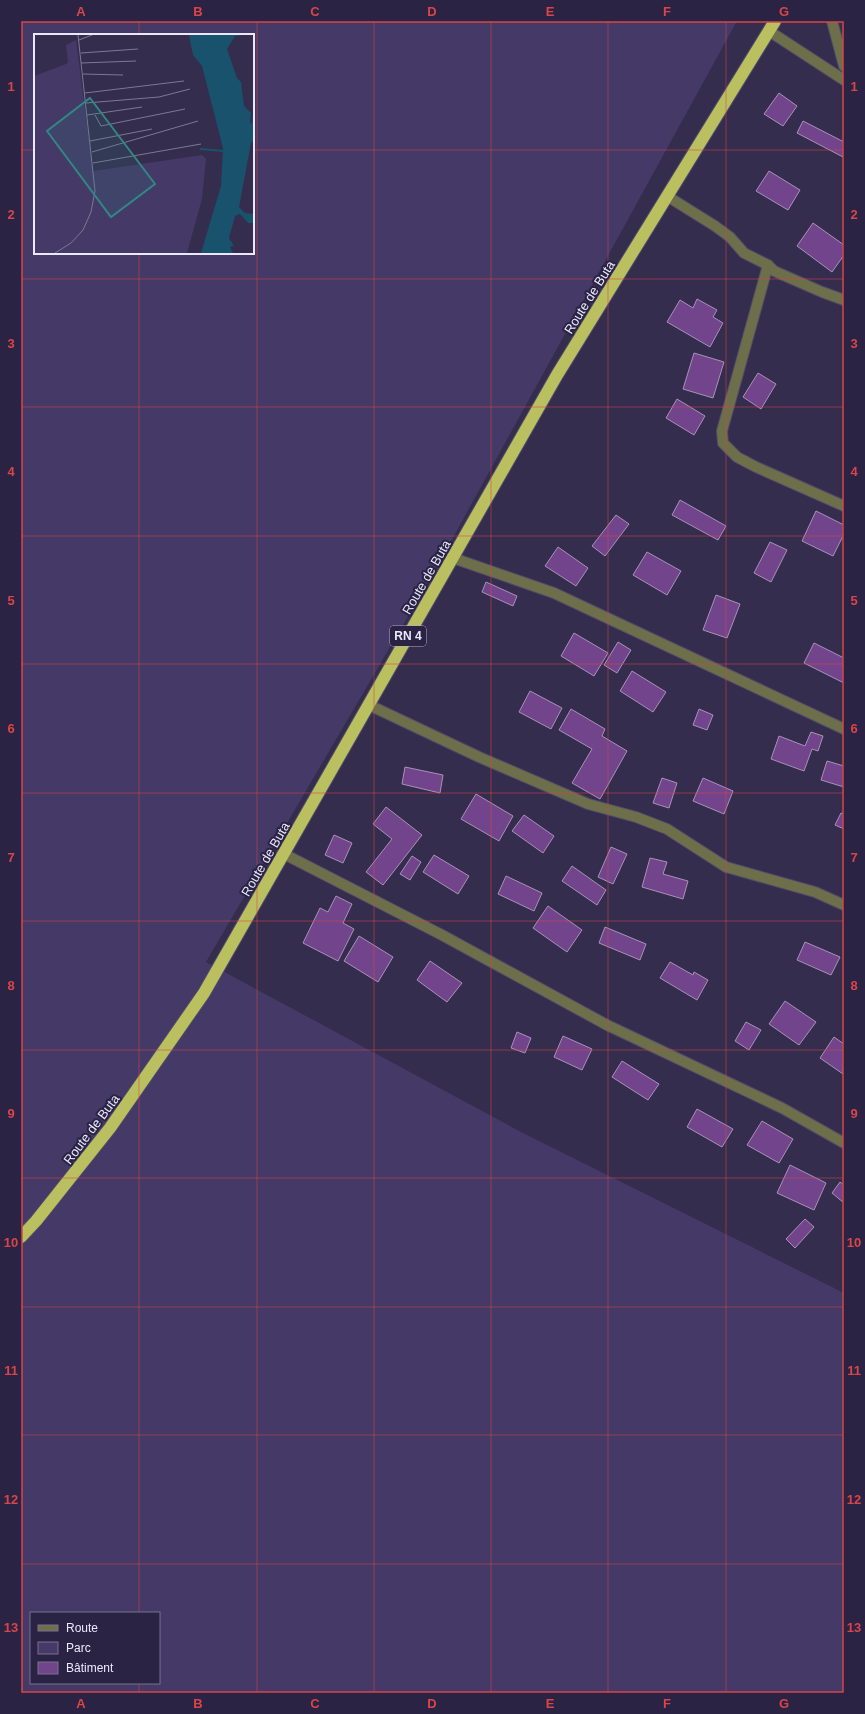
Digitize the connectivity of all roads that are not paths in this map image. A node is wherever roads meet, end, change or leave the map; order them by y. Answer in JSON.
{"nodes":[{"id":1,"x":832,"y":21,"type":"edge"},
{"id":2,"x":772,"y":26,"type":"edge"},
{"id":3,"x":844,"y":66,"type":"edge"},
{"id":4,"x":844,"y":80,"type":"edge"},
{"id":5,"x":667,"y":196,"type":"junction"},
{"id":6,"x":768,"y":265,"type":"junction"},
{"id":7,"x":844,"y":300,"type":"edge"},
{"id":8,"x":844,"y":506,"type":"edge"},
{"id":9,"x":453,"y":558,"type":"junction"},
{"id":10,"x":369,"y":705,"type":"junction"},
{"id":11,"x":844,"y":729,"type":"edge"},
{"id":12,"x":284,"y":854,"type":"junction"},
{"id":13,"x":844,"y":905,"type":"edge"},
{"id":14,"x":844,"y":1143,"type":"edge"},
{"id":15,"x":21,"y":1237,"type":"edge"}],
"edges":[{"from":1,"to":3,"type":"street"},
{"from":2,"to":4,"type":"street"},
{"from":2,"to":5,"type":"highway","name":"Route de Buta","number":"RN 4"},
{"from":5,"to":6,"type":"street"},
{"from":5,"to":9,"type":"highway","name":"Route de Buta","number":"RN 4"},
{"from":6,"to":7,"type":"street"},
{"from":6,"to":8,"type":"street"},
{"from":9,"to":10,"type":"highway","name":"Route de Buta","number":"RN 4"},
{"from":9,"to":11,"type":"street"},
{"from":10,"to":12,"type":"highway","name":"Route de Buta","number":"RN 4"},
{"from":10,"to":13,"type":"street"},
{"from":12,"to":14,"type":"street"},
{"from":12,"to":15,"type":"highway","name":"Route de Buta","number":"RN 4"}]}
